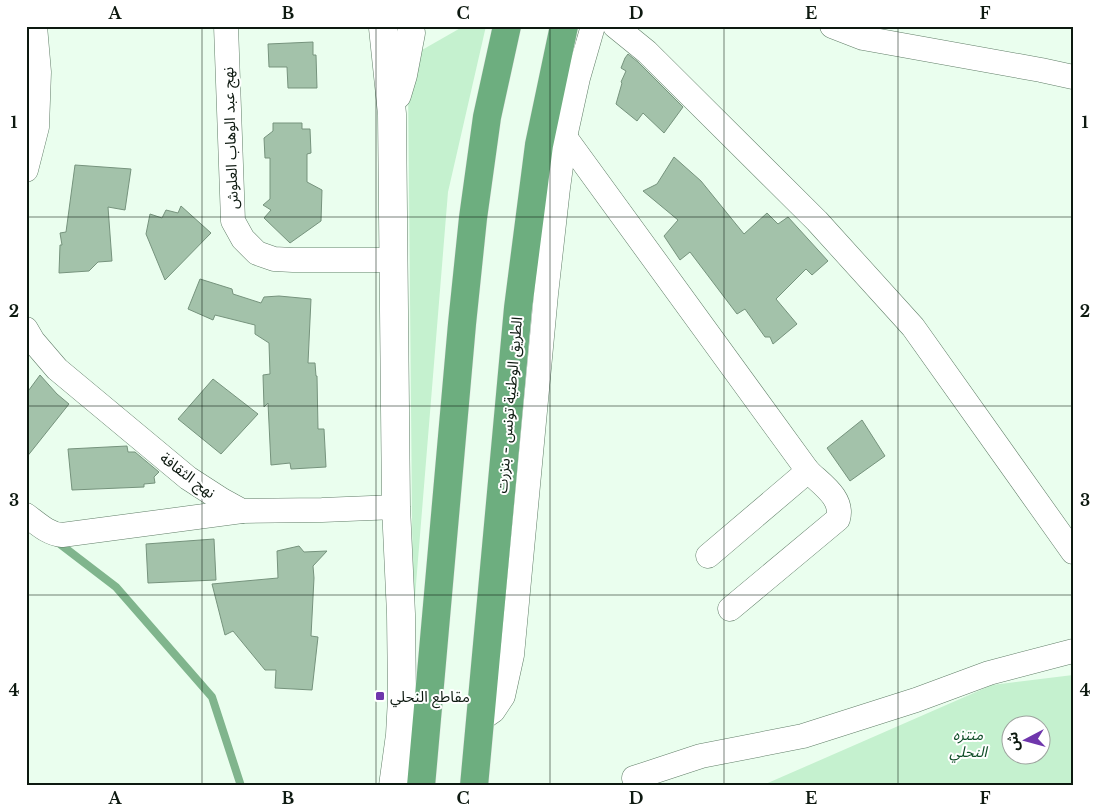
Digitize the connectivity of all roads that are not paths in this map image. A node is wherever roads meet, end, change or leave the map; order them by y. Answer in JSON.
{"nodes":[{"id":1,"x":35,"y":26,"type":"edge"},
{"id":2,"x":226,"y":26,"type":"edge"},
{"id":3,"x":507,"y":26,"type":"edge"},
{"id":4,"x":564,"y":26,"type":"edge"},
{"id":5,"x":594,"y":26,"type":"edge"},
{"id":6,"x":615,"y":26,"type":"edge"},
{"id":7,"x":832,"y":26,"type":"edge"},
{"id":8,"x":382,"y":27,"type":"edge"},
{"id":9,"x":415,"y":29,"type":"edge"},
{"id":10,"x":1073,"y":77,"type":"edge"},
{"id":11,"x":392,"y":114,"type":"junction"},
{"id":12,"x":565,"y":136,"type":"junction"},
{"id":13,"x":26,"y":170,"type":"edge"},
{"id":14,"x":394,"y":260,"type":"junction"},
{"id":15,"x":26,"y":328,"type":"edge"},
{"id":16,"x":808,"y":471,"type":"junction"},
{"id":17,"x":396,"y":507,"type":"junction"},
{"id":18,"x":242,"y":511,"type":"junction"},
{"id":19,"x":26,"y":515,"type":"edge"},
{"id":20,"x":1073,"y":552,"type":"edge"},
{"id":21,"x":708,"y":556,"type":"dead end"},
{"id":22,"x":730,"y":608,"type":"dead end"},
{"id":23,"x":1073,"y":651,"type":"edge"},
{"id":24,"x":480,"y":720,"type":"junction"},
{"id":25,"x":634,"y":778,"type":"dead end"},
{"id":26,"x":393,"y":786,"type":"edge"},
{"id":27,"x":421,"y":786,"type":"edge"},
{"id":28,"x":474,"y":786,"type":"edge"}],
"edges":[{"from":1,"to":13,"type":"street"},
{"from":2,"to":14,"type":"street","name":"نهج عبد الوهاب العلوش"},
{"from":3,"to":27,"type":"highway"},
{"from":4,"to":24,"type":"highway","name":"الطريق الوطنية تونس - بنزرت"},
{"from":5,"to":12,"type":"street"},
{"from":6,"to":20,"type":"street"},
{"from":7,"to":10,"type":"street"},
{"from":8,"to":9,"type":"street"},
{"from":8,"to":11,"type":"street"},
{"from":9,"to":11,"type":"street"},
{"from":11,"to":14,"type":"street"},
{"from":12,"to":16,"type":"street"},
{"from":12,"to":24,"type":"street"},
{"from":14,"to":17,"type":"street"},
{"from":15,"to":18,"type":"street","name":"نهج الثقافة"},
{"from":16,"to":21,"type":"street"},
{"from":16,"to":22,"type":"street"},
{"from":17,"to":18,"type":"street","name":"نهج الثقافة"},
{"from":17,"to":26,"type":"street"},
{"from":18,"to":19,"type":"street"},
{"from":23,"to":25,"type":"street"},
{"from":24,"to":28,"type":"highway","name":"الطريق الوطنية تونس - بنزرت"}]}
